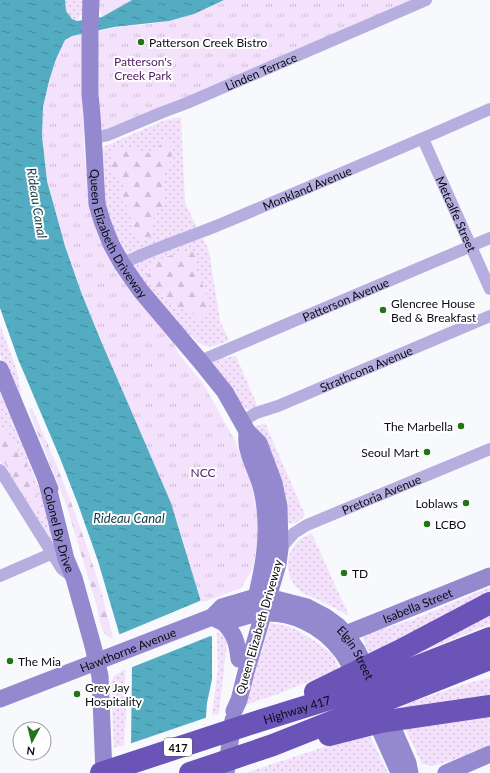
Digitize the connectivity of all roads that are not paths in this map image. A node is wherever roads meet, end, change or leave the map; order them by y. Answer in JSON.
{"nodes":[{"id":1,"x":426,"y":0,"type":"edge"},
{"id":2,"x":90,"y":7,"type":"edge"},
{"id":3,"x":490,"y":109,"type":"edge"},
{"id":4,"x":93,"y":138,"type":"junction"},
{"id":5,"x":423,"y":139,"type":"junction"},
{"id":6,"x":490,"y":238,"type":"edge"},
{"id":7,"x":470,"y":246,"type":"junction"},
{"id":8,"x":122,"y":264,"type":"junction"},
{"id":9,"x":490,"y":289,"type":"edge"},
{"id":10,"x":490,"y":316,"type":"edge"},
{"id":11,"x":200,"y":361,"type":"junction"},
{"id":12,"x":0,"y":369,"type":"edge"},
{"id":13,"x":245,"y":426,"type":"junction"},
{"id":14,"x":490,"y":449,"type":"edge"},
{"id":15,"x":0,"y":470,"type":"edge"},
{"id":16,"x":53,"y":553,"type":"junction"},
{"id":17,"x":279,"y":557,"type":"junction"},
{"id":18,"x":0,"y":576,"type":"edge"},
{"id":19,"x":490,"y":576,"type":"edge"},
{"id":20,"x":74,"y":578,"type":"junction"},
{"id":21,"x":262,"y":597,"type":"junction"},
{"id":22,"x":490,"y":603,"type":"edge"},
{"id":23,"x":307,"y":607,"type":"junction"},
{"id":24,"x":258,"y":614,"type":"junction"},
{"id":25,"x":217,"y":620,"type":"junction"},
{"id":26,"x":346,"y":634,"type":"junction"},
{"id":27,"x":490,"y":638,"type":"edge"},
{"id":28,"x":239,"y":659,"type":"junction"},
{"id":29,"x":490,"y":659,"type":"edge"},
{"id":30,"x":97,"y":662,"type":"junction"},
{"id":31,"x":379,"y":671,"type":"junction"},
{"id":32,"x":0,"y":699,"type":"edge"},
{"id":33,"x":353,"y":702,"type":"junction"},
{"id":34,"x":490,"y":706,"type":"edge"},
{"id":35,"x":234,"y":711,"type":"junction"},
{"id":36,"x":490,"y":754,"type":"edge"},
{"id":37,"x":101,"y":773,"type":"edge"},
{"id":38,"x":104,"y":773,"type":"edge"},
{"id":39,"x":190,"y":773,"type":"edge"},
{"id":40,"x":226,"y":773,"type":"edge"},
{"id":41,"x":401,"y":773,"type":"edge"},
{"id":42,"x":410,"y":773,"type":"edge"},
{"id":43,"x":446,"y":773,"type":"edge"}],
"edges":[{"from":1,"to":4,"type":"street","name":"Linden Terrace"},
{"from":2,"to":4,"type":"main road","name":"Queen Elizabeth Driveway"},
{"from":3,"to":5,"type":"street","name":"Monkland Avenue"},
{"from":4,"to":8,"type":"main road","name":"Queen Elizabeth Driveway"},
{"from":5,"to":7,"type":"street","name":"Metcalfe Street"},
{"from":5,"to":8,"type":"street","name":"Monkland Avenue"},
{"from":6,"to":7,"type":"street","name":"Patterson Avenue"},
{"from":7,"to":9,"type":"street","name":"Metcalfe Street"},
{"from":7,"to":11,"type":"street","name":"Patterson Avenue"},
{"from":8,"to":11,"type":"main road","name":"Queen Elizabeth Driveway"},
{"from":10,"to":13,"type":"street","name":"Strathcona Avenue"},
{"from":11,"to":13,"type":"main road","name":"Queen Elizabeth Driveway"},
{"from":12,"to":20,"type":"main road","name":"Colonel By Drive"},
{"from":13,"to":17,"type":"main road","name":"Queen Elizabeth Driveway"},
{"from":13,"to":21,"type":"main road","name":"Queen Elizabeth Driveway"},
{"from":14,"to":17,"type":"street","name":"Pretoria Avenue"},
{"from":15,"to":16,"type":"street"},
{"from":16,"to":18,"type":"street"},
{"from":16,"to":20,"type":"street"},
{"from":17,"to":21,"type":"main road","name":"Queen Elizabeth Driveway"},
{"from":17,"to":23,"type":"main road"},
{"from":19,"to":26,"type":"main road","name":"Isabella Street"},
{"from":20,"to":30,"type":"main road","name":"Colonel By Drive"},
{"from":21,"to":23,"type":"main road","name":"Elgin Street"},
{"from":21,"to":24,"type":"main road","name":"Queen Elizabeth Driveway"},
{"from":21,"to":25,"type":"main road","name":"Hawthorne Avenue"},
{"from":22,"to":31,"type":"highway"},
{"from":23,"to":26,"type":"main road","name":"Elgin Street"},
{"from":24,"to":25,"type":"main road","name":"Hawthorne Avenue"},
{"from":24,"to":28,"type":"main road","name":"Queen Elizabeth Driveway"},
{"from":24,"to":35,"type":"main road","name":"Queen Elizabeth Driveway"},
{"from":24,"to":41,"type":"main road","name":"Elgin Street"},
{"from":25,"to":28,"type":"main road"},
{"from":25,"to":30,"type":"main road","name":"Hawthorne Avenue"},
{"from":26,"to":42,"type":"main road","name":"Elgin Street"},
{"from":27,"to":31,"type":"highway"},
{"from":28,"to":35,"type":"main road","name":"Queen Elizabeth Driveway"},
{"from":29,"to":33,"type":"highway","number":"417"},
{"from":30,"to":32,"type":"main road","name":"Hawthorne Avenue"},
{"from":30,"to":38,"type":"main road","name":"Colonel By Drive"},
{"from":31,"to":33,"type":"highway"},
{"from":33,"to":34,"type":"highway"},
{"from":33,"to":37,"type":"highway","name":"Highway 417","number":"417"},
{"from":33,"to":39,"type":"highway","number":"417"},
{"from":35,"to":40,"type":"main road","name":"Queen Elizabeth Driveway"},
{"from":36,"to":43,"type":"main road"}]}
